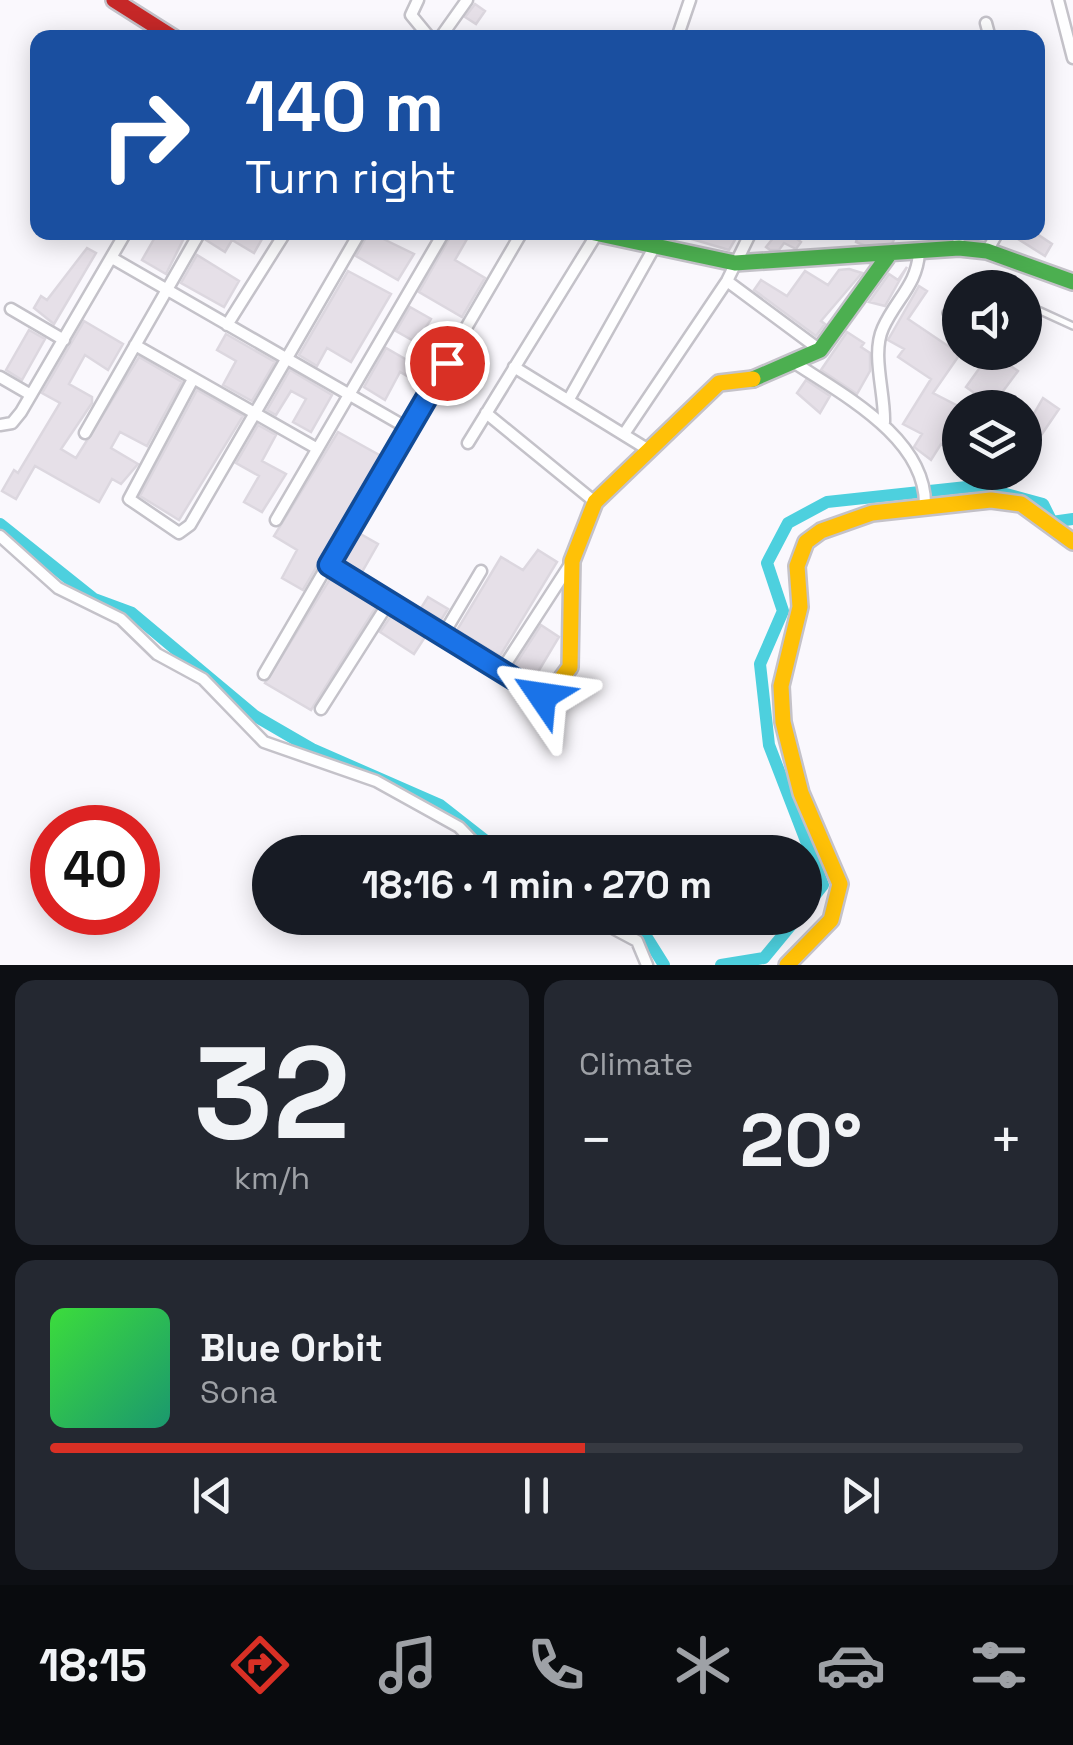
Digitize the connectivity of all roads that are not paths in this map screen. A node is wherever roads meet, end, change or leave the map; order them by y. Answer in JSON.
{"nodes":[{"id":1,"x":114,"y":0,"type":"edge"},
{"id":2,"x":418,"y":0,"type":"edge"},
{"id":3,"x":467,"y":0,"type":"edge"},
{"id":4,"x":690,"y":0,"type":"edge"},
{"id":5,"x":1058,"y":0,"type":"edge"},
{"id":6,"x":986,"y":22,"type":"dead end"},
{"id":7,"x":161,"y":30,"type":"edge"},
{"id":8,"x":423,"y":30,"type":"edge"},
{"id":9,"x":446,"y":30,"type":"edge"},
{"id":10,"x":679,"y":30,"type":"edge"},
{"id":11,"x":988,"y":30,"type":"edge"},
{"id":12,"x":1073,"y":58,"type":"edge"},
{"id":13,"x":122,"y":240,"type":"edge"},
{"id":14,"x":196,"y":240,"type":"edge"},
{"id":15,"x":280,"y":240,"type":"edge"},
{"id":16,"x":355,"y":240,"type":"edge"},
{"id":17,"x":439,"y":240,"type":"edge"},
{"id":18,"x":517,"y":240,"type":"edge"},
{"id":19,"x":591,"y":240,"type":"edge"},
{"id":20,"x":627,"y":240,"type":"edge"},
{"id":21,"x":747,"y":240,"type":"edge"},
{"id":22,"x":959,"y":240,"type":"edge"},
{"id":23,"x":993,"y":240,"type":"edge"},
{"id":24,"x":655,"y":246,"type":"junction"},
{"id":25,"x":919,"y":250,"type":"junction"},
{"id":26,"x":987,"y":251,"type":"junction"},
{"id":27,"x":888,"y":256,"type":"junction"},
{"id":28,"x":112,"y":258,"type":"junction"},
{"id":29,"x":735,"y":263,"type":"junction"},
{"id":30,"x":727,"y":280,"type":"junction"},
{"id":31,"x":1073,"y":282,"type":"edge"},
{"id":32,"x":168,"y":290,"type":"junction"},
{"id":33,"x":11,"y":309,"type":"dead end"},
{"id":34,"x":1042,"y":312,"type":"edge"},
{"id":35,"x":227,"y":324,"type":"junction"},
{"id":36,"x":1073,"y":326,"type":"edge"},
{"id":37,"x":64,"y":340,"type":"junction"},
{"id":38,"x":135,"y":344,"type":"junction"},
{"id":39,"x":820,"y":350,"type":"junction"},
{"id":40,"x":287,"y":358,"type":"junction"},
{"id":41,"x":795,"y":362,"type":"junction"},
{"id":42,"x":514,"y":367,"type":"junction"},
{"id":43,"x":0,"y":377,"type":"edge"},
{"id":44,"x":193,"y":378,"type":"junction"},
{"id":45,"x":348,"y":394,"type":"junction"},
{"id":46,"x":31,"y":395,"type":"junction"},
{"id":47,"x":569,"y":399,"type":"junction"},
{"id":48,"x":486,"y":413,"type":"junction"},
{"id":49,"x":253,"y":414,"type":"junction"},
{"id":50,"x":884,"y":422,"type":"junction"},
{"id":51,"x":0,"y":426,"type":"edge"},
{"id":52,"x":409,"y":429,"type":"junction"},
{"id":53,"x":85,"y":433,"type":"dead end"},
{"id":54,"x":624,"y":434,"type":"junction"},
{"id":55,"x":468,"y":443,"type":"dead end"},
{"id":56,"x":316,"y":448,"type":"junction"},
{"id":57,"x":647,"y":449,"type":"junction"},
{"id":58,"x":925,"y":500,"type":"junction"},
{"id":59,"x":595,"y":502,"type":"junction"},
{"id":60,"x":276,"y":520,"type":"dead end"},
{"id":61,"x":0,"y":536,"type":"edge"},
{"id":62,"x":1073,"y":542,"type":"edge"},
{"id":63,"x":572,"y":561,"type":"junction"},
{"id":64,"x":329,"y":565,"type":"junction"},
{"id":65,"x":481,"y":571,"type":"dead end"},
{"id":66,"x":388,"y":602,"type":"junction"},
{"id":67,"x":443,"y":635,"type":"junction"},
{"id":68,"x":501,"y":671,"type":"junction"},
{"id":69,"x":264,"y":674,"type":"dead end"},
{"id":70,"x":321,"y":709,"type":"dead end"},
{"id":71,"x":466,"y":835,"type":"edge"},
{"id":72,"x":624,"y":935,"type":"edge"},
{"id":73,"x":648,"y":965,"type":"edge"},
{"id":74,"x":787,"y":965,"type":"edge"}],
"edges":[{"from":1,"to":7,"type":"street"},
{"from":2,"to":8,"type":"street"},
{"from":3,"to":9,"type":"street"},
{"from":4,"to":10,"type":"street"},
{"from":5,"to":12,"type":"street"},
{"from":6,"to":11,"type":"street"},
{"from":13,"to":28,"type":"street"},
{"from":14,"to":32,"type":"street"},
{"from":15,"to":35,"type":"street"},
{"from":16,"to":40,"type":"street"},
{"from":17,"to":45,"type":"street"},
{"from":18,"to":52,"type":"street"},
{"from":19,"to":42,"type":"street"},
{"from":20,"to":24,"type":"street"},
{"from":21,"to":29,"type":"street"},
{"from":22,"to":25,"type":"street"},
{"from":22,"to":26,"type":"street"},
{"from":23,"to":26,"type":"street"},
{"from":24,"to":29,"type":"street"},
{"from":24,"to":47,"type":"street"},
{"from":25,"to":27,"type":"street"},
{"from":25,"to":50,"type":"street"},
{"from":26,"to":31,"type":"street"},
{"from":27,"to":29,"type":"street"},
{"from":27,"to":39,"type":"street"},
{"from":28,"to":32,"type":"street"},
{"from":28,"to":37,"type":"street"},
{"from":29,"to":30,"type":"street"},
{"from":30,"to":39,"type":"street"},
{"from":30,"to":54,"type":"street"},
{"from":32,"to":35,"type":"street"},
{"from":32,"to":38,"type":"street"},
{"from":33,"to":37,"type":"street"},
{"from":34,"to":36,"type":"lane"},
{"from":35,"to":40,"type":"street"},
{"from":37,"to":46,"type":"street"},
{"from":38,"to":44,"type":"street"},
{"from":38,"to":53,"type":"street"},
{"from":39,"to":41,"type":"street"},
{"from":40,"to":45,"type":"street"},
{"from":40,"to":49,"type":"street"},
{"from":41,"to":50,"type":"street"},
{"from":41,"to":57,"type":"street"},
{"from":42,"to":47,"type":"street"},
{"from":42,"to":48,"type":"street"},
{"from":43,"to":46,"type":"street"},
{"from":44,"to":49,"type":"street"},
{"from":44,"to":49,"type":"street"},
{"from":45,"to":52,"type":"street"},
{"from":45,"to":56,"type":"street"},
{"from":46,"to":51,"type":"street"},
{"from":47,"to":54,"type":"street"},
{"from":48,"to":55,"type":"street"},
{"from":48,"to":59,"type":"street"},
{"from":49,"to":56,"type":"street"},
{"from":50,"to":58,"type":"street"},
{"from":52,"to":64,"type":"street"},
{"from":54,"to":57,"type":"street"},
{"from":56,"to":60,"type":"street"},
{"from":57,"to":59,"type":"street"},
{"from":58,"to":62,"type":"street"},
{"from":58,"to":74,"type":"street"},
{"from":59,"to":63,"type":"street"},
{"from":61,"to":71,"type":"street"},
{"from":63,"to":68,"type":"street"},
{"from":63,"to":68,"type":"street"},
{"from":64,"to":66,"type":"street"},
{"from":64,"to":69,"type":"street"},
{"from":65,"to":67,"type":"street"},
{"from":66,"to":67,"type":"street"},
{"from":66,"to":70,"type":"street"},
{"from":67,"to":68,"type":"street"},
{"from":72,"to":73,"type":"street"}]}
